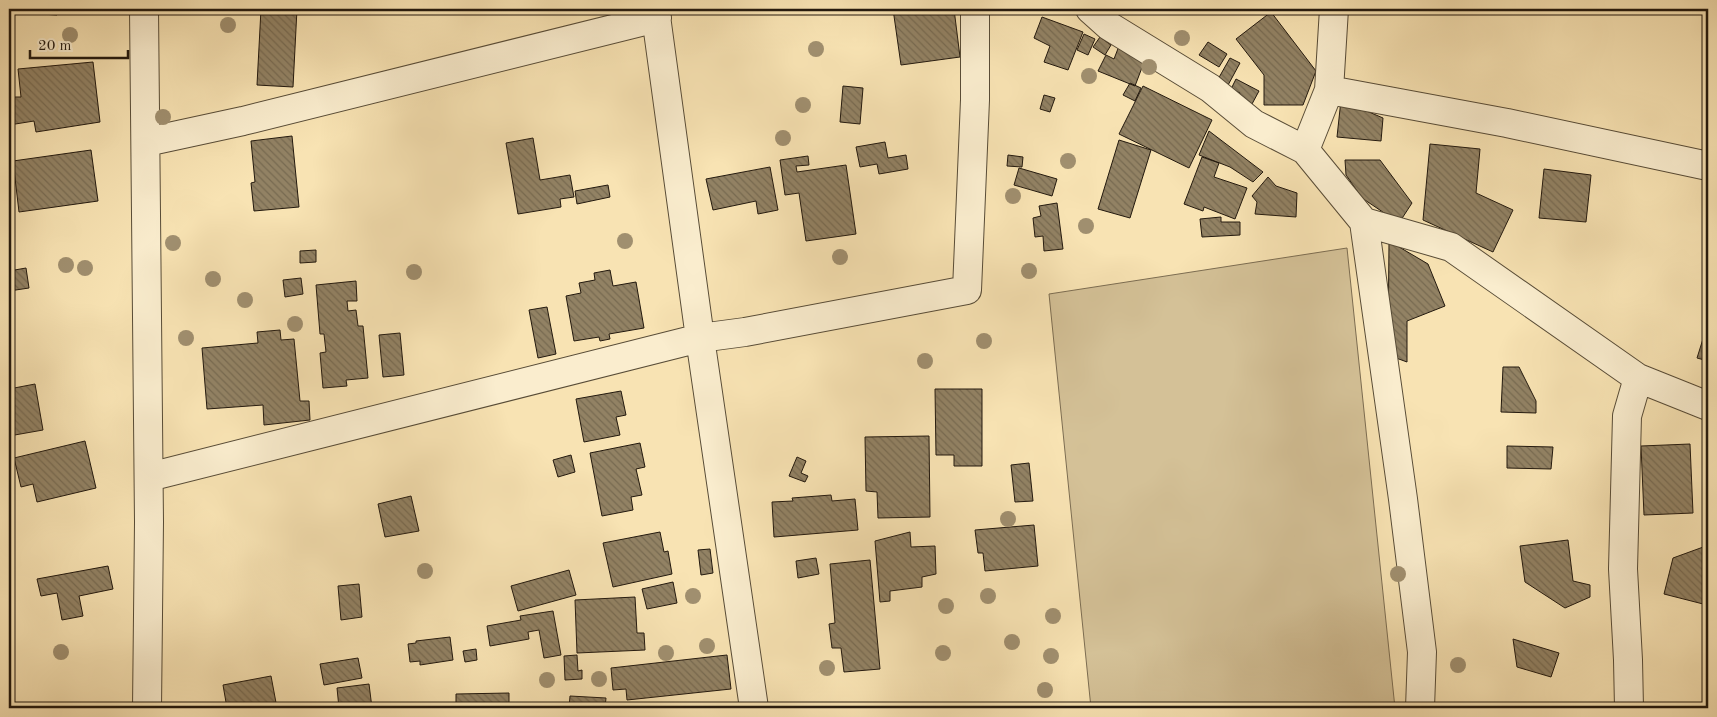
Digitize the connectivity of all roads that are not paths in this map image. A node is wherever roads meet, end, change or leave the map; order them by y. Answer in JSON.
{"nodes":[{"id":1,"x":144,"y":9,"type":"edge"},
{"id":2,"x":975,"y":9,"type":"edge"},
{"id":3,"x":1090,"y":9,"type":"edge"},
{"id":4,"x":1334,"y":9,"type":"edge"},
{"id":5,"x":656,"y":14,"type":"edge"},
{"id":6,"x":1329,"y":90,"type":"junction"},
{"id":7,"x":146,"y":142,"type":"junction"},
{"id":8,"x":1305,"y":150,"type":"junction"},
{"id":9,"x":1708,"y":166,"type":"edge"},
{"id":10,"x":1364,"y":222,"type":"junction"},
{"id":11,"x":700,"y":338,"type":"junction"},
{"id":12,"x":1638,"y":378,"type":"junction"},
{"id":13,"x":1708,"y":406,"type":"edge"},
{"id":14,"x":149,"y":477,"type":"junction"},
{"id":15,"x":147,"y":708,"type":"edge"},
{"id":16,"x":754,"y":708,"type":"edge"},
{"id":17,"x":1420,"y":708,"type":"edge"},
{"id":18,"x":1629,"y":708,"type":"edge"}],
"edges":[{"from":1,"to":7,"type":"street"},
{"from":2,"to":11,"type":"street"},
{"from":3,"to":8,"type":"street"},
{"from":4,"to":6,"type":"street"},
{"from":5,"to":7,"type":"street"},
{"from":5,"to":11,"type":"street"},
{"from":6,"to":8,"type":"street"},
{"from":6,"to":9,"type":"street"},
{"from":7,"to":14,"type":"street"},
{"from":8,"to":10,"type":"street"},
{"from":10,"to":12,"type":"street"},
{"from":10,"to":17,"type":"street"},
{"from":11,"to":14,"type":"street"},
{"from":11,"to":16,"type":"street"},
{"from":12,"to":13,"type":"street"},
{"from":12,"to":18,"type":"street"},
{"from":14,"to":15,"type":"street"}]}
